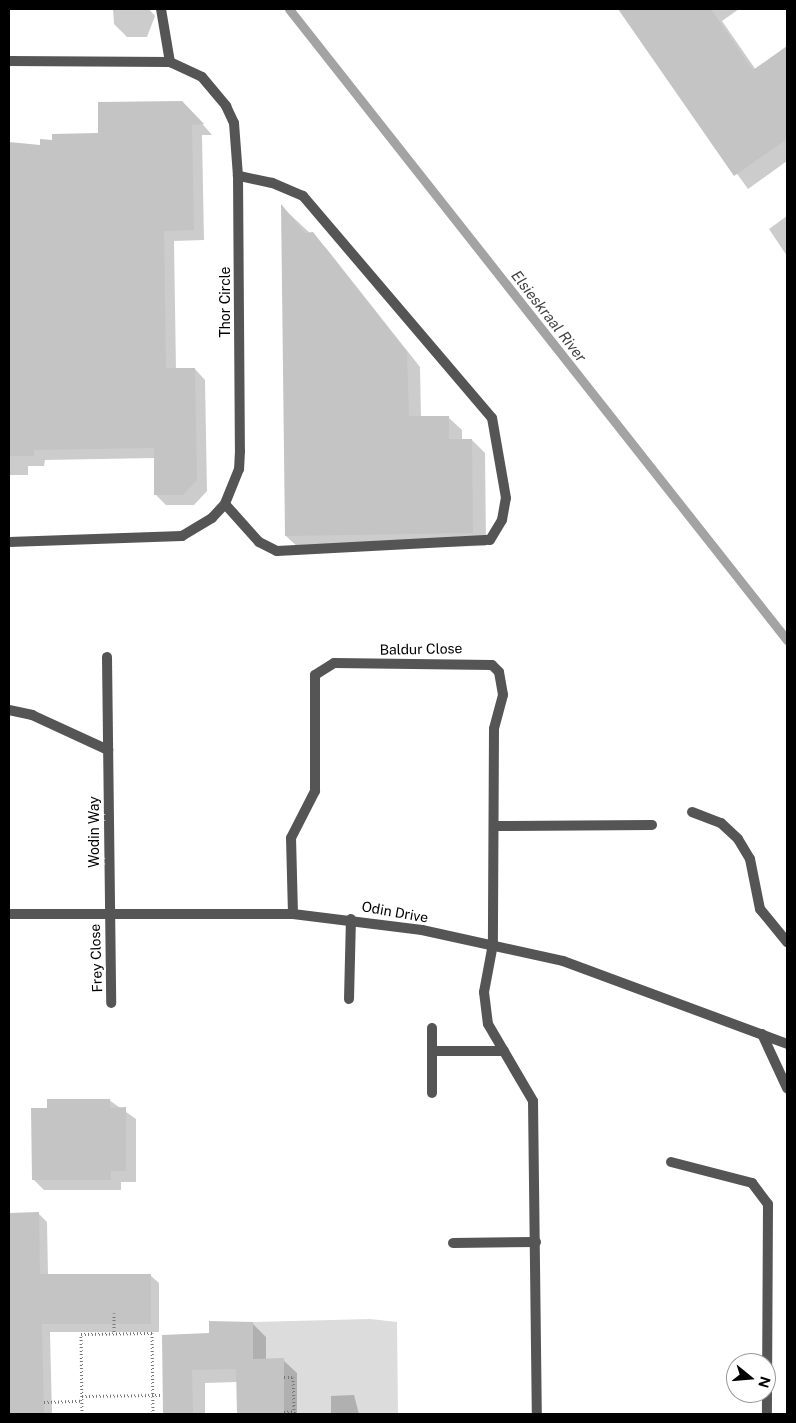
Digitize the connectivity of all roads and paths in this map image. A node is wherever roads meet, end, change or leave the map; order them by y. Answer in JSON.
{"nodes":[{"id":1,"x":162,"y":9,"type":"edge"},
{"id":2,"x":9,"y":61,"type":"edge"},
{"id":3,"x":170,"y":62,"type":"junction"},
{"id":4,"x":238,"y":176,"type":"junction"},
{"id":5,"x":225,"y":504,"type":"junction"},
{"id":6,"x":9,"y":542,"type":"edge"},
{"id":7,"x":107,"y":657,"type":"dead end"},
{"id":8,"x":9,"y":710,"type":"edge"},
{"id":9,"x":108,"y":750,"type":"junction"},
{"id":10,"x":692,"y":812,"type":"dead end"},
{"id":11,"x":652,"y":825,"type":"dead end"},
{"id":12,"x":494,"y":826,"type":"junction"},
{"id":13,"x":108,"y":913,"type":"junction"},
{"id":14,"x":9,"y":914,"type":"edge"},
{"id":15,"x":293,"y":914,"type":"junction"},
{"id":16,"x":350,"y":919,"type":"junction"},
{"id":17,"x":787,"y":942,"type":"edge"},
{"id":18,"x":494,"y":944,"type":"junction"},
{"id":19,"x":349,"y":998,"type":"dead end"},
{"id":20,"x":112,"y":1003,"type":"dead end"},
{"id":21,"x":432,"y":1028,"type":"dead end"},
{"id":22,"x":762,"y":1034,"type":"junction"},
{"id":23,"x":787,"y":1044,"type":"edge"},
{"id":24,"x":504,"y":1050,"type":"junction"},
{"id":25,"x":432,"y":1051,"type":"junction"},
{"id":26,"x":787,"y":1088,"type":"edge"},
{"id":27,"x":432,"y":1093,"type":"dead end"},
{"id":28,"x":671,"y":1162,"type":"dead end"},
{"id":29,"x":536,"y":1242,"type":"junction"},
{"id":30,"x":452,"y":1243,"type":"dead end"},
{"id":31,"x":114,"y":1312,"type":"dead end"},
{"id":32,"x":114,"y":1333,"type":"junction"},
{"id":33,"x":284,"y":1377,"type":"dead end"},
{"id":34,"x":152,"y":1395,"type":"junction"},
{"id":35,"x":160,"y":1395,"type":"dead end"},
{"id":36,"x":82,"y":1396,"type":"junction"},
{"id":37,"x":82,"y":1401,"type":"junction"},
{"id":38,"x":44,"y":1402,"type":"dead end"},
{"id":39,"x":284,"y":1412,"type":"dead end"},
{"id":40,"x":294,"y":1413,"type":"edge"},
{"id":41,"x":82,"y":1414,"type":"edge"},
{"id":42,"x":153,"y":1414,"type":"edge"},
{"id":43,"x":537,"y":1414,"type":"edge"},
{"id":44,"x":767,"y":1414,"type":"edge"}],
"edges":[{"from":1,"to":3,"type":"street"},
{"from":2,"to":3,"type":"street","name":"Thor Circle"},
{"from":3,"to":4,"type":"street","name":"Thor Circle"},
{"from":4,"to":5,"type":"street","name":"Thor Circle"},
{"from":4,"to":5,"type":"street"},
{"from":5,"to":6,"type":"street","name":"Thor Circle"},
{"from":7,"to":9,"type":"street","name":"Wodin Way"},
{"from":8,"to":9,"type":"street"},
{"from":9,"to":13,"type":"street","name":"Wodin Way"},
{"from":10,"to":17,"type":"street"},
{"from":11,"to":12,"type":"street"},
{"from":12,"to":15,"type":"street","name":"Baldur Close"},
{"from":12,"to":18,"type":"street","name":"Baldur Close"},
{"from":13,"to":14,"type":"street","name":"Odin Drive"},
{"from":13,"to":15,"type":"street","name":"Odin Drive"},
{"from":13,"to":20,"type":"street","name":"Frey Close"},
{"from":15,"to":16,"type":"street","name":"Odin Drive"},
{"from":16,"to":18,"type":"street","name":"Odin Drive"},
{"from":16,"to":19,"type":"street"},
{"from":18,"to":22,"type":"street","name":"Odin Drive"},
{"from":18,"to":24,"type":"street","name":"Baldur Close"},
{"from":21,"to":25,"type":"street"},
{"from":22,"to":23,"type":"street","name":"Odin Drive"},
{"from":22,"to":26,"type":"street"},
{"from":24,"to":25,"type":"street"},
{"from":24,"to":29,"type":"street","name":"Baldur Close"},
{"from":25,"to":27,"type":"street"},
{"from":28,"to":44,"type":"street"},
{"from":29,"to":30,"type":"street"},
{"from":29,"to":43,"type":"street","name":"Baldur Close"},
{"from":31,"to":32,"type":"path"},
{"from":32,"to":34,"type":"path"},
{"from":32,"to":36,"type":"path"},
{"from":33,"to":40,"type":"path"},
{"from":34,"to":35,"type":"path"},
{"from":34,"to":36,"type":"path"},
{"from":34,"to":42,"type":"path"},
{"from":36,"to":37,"type":"path"},
{"from":37,"to":38,"type":"path"},
{"from":37,"to":41,"type":"path"},
{"from":39,"to":40,"type":"path"}]}
